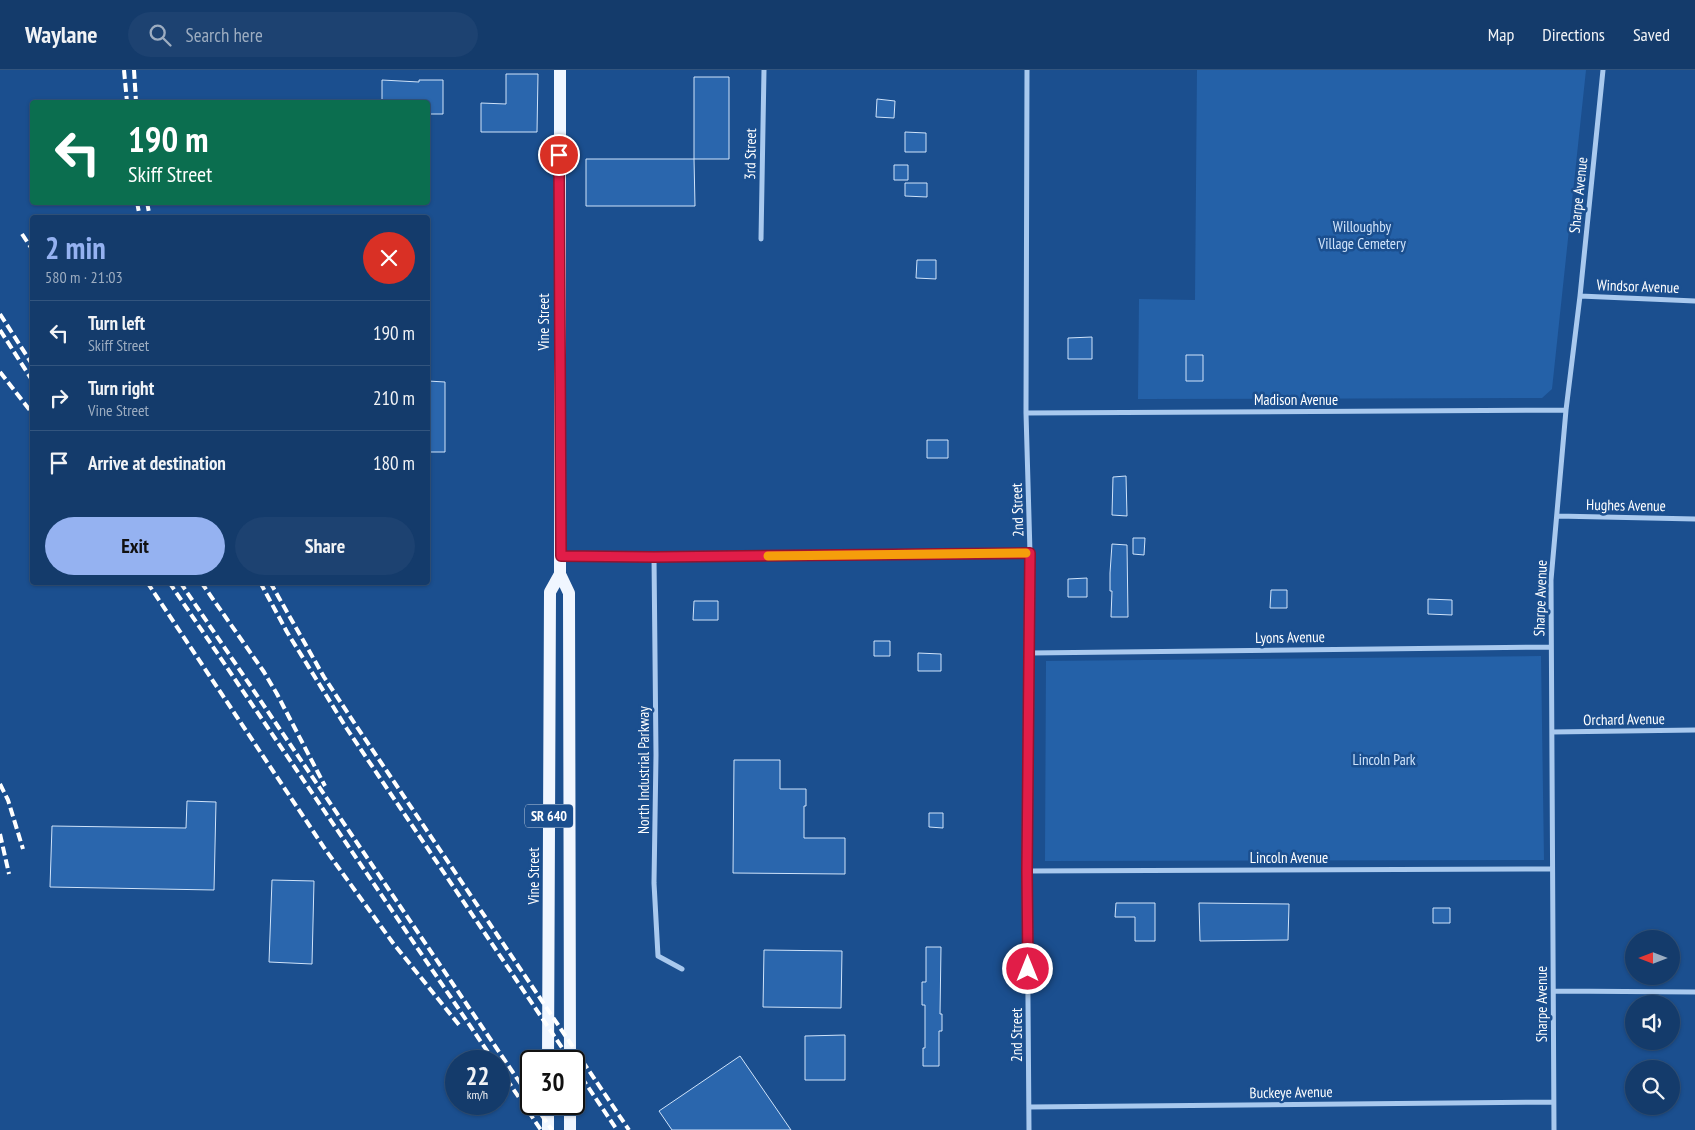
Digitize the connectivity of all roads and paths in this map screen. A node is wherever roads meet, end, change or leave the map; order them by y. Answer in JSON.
{"nodes":[{"id":1,"x":560,"y":70,"type":"edge"},
{"id":2,"x":764,"y":70,"type":"edge"},
{"id":3,"x":1027,"y":70,"type":"edge"},
{"id":4,"x":1603,"y":70,"type":"edge"},
{"id":5,"x":761,"y":239,"type":"dead end"},
{"id":6,"x":1580,"y":296,"type":"junction"},
{"id":7,"x":1695,"y":301,"type":"edge"},
{"id":8,"x":1566,"y":410,"type":"junction"},
{"id":9,"x":1026,"y":413,"type":"junction"},
{"id":10,"x":1557,"y":516,"type":"junction"},
{"id":11,"x":1695,"y":519,"type":"edge"},
{"id":12,"x":1030,"y":553,"type":"junction"},
{"id":13,"x":561,"y":556,"type":"junction"},
{"id":14,"x":654,"y":557,"type":"junction"},
{"id":15,"x":560,"y":574,"type":"junction"},
{"id":16,"x":1550,"y":647,"type":"junction"},
{"id":17,"x":1030,"y":653,"type":"junction"},
{"id":18,"x":1695,"y":730,"type":"edge"},
{"id":19,"x":1552,"y":732,"type":"junction"},
{"id":20,"x":1552,"y":868,"type":"junction"},
{"id":21,"x":1027,"y":871,"type":"junction"},
{"id":22,"x":682,"y":969,"type":"dead end"},
{"id":23,"x":1554,"y":991,"type":"junction"},
{"id":24,"x":1695,"y":992,"type":"edge"},
{"id":25,"x":548,"y":1050,"type":"edge"},
{"id":26,"x":570,"y":1050,"type":"edge"},
{"id":27,"x":1554,"y":1102,"type":"junction"},
{"id":28,"x":1029,"y":1107,"type":"junction"},
{"id":29,"x":548,"y":1115,"type":"edge"},
{"id":30,"x":570,"y":1115,"type":"edge"},
{"id":31,"x":548,"y":1130,"type":"edge"},
{"id":32,"x":570,"y":1130,"type":"edge"},
{"id":33,"x":1029,"y":1130,"type":"edge"},
{"id":34,"x":1554,"y":1130,"type":"edge"}],
"edges":[{"from":1,"to":13,"type":"main road","name":"Vine Street","number":"SR 640"},
{"from":2,"to":5,"type":"street","name":"3rd Street"},
{"from":3,"to":9,"type":"street","name":"2nd Street"},
{"from":4,"to":6,"type":"street","name":"Sharpe Avenue"},
{"from":6,"to":7,"type":"street","name":"Windsor Avenue"},
{"from":6,"to":8,"type":"street","name":"Sharpe Avenue"},
{"from":8,"to":9,"type":"street","name":"Madison Avenue"},
{"from":8,"to":10,"type":"street","name":"Sharpe Avenue"},
{"from":9,"to":12,"type":"street","name":"2nd Street"},
{"from":10,"to":11,"type":"street","name":"Hughes Avenue"},
{"from":10,"to":16,"type":"street","name":"Sharpe Avenue"},
{"from":12,"to":14,"type":"street"},
{"from":12,"to":17,"type":"street","name":"2nd Street"},
{"from":13,"to":14,"type":"street"},
{"from":13,"to":15,"type":"main road","name":"Vine Street","number":"SR 640"},
{"from":14,"to":22,"type":"street","name":"North Industrial Parkway"},
{"from":15,"to":25,"type":"main road","name":"Vine Street","number":"SR 640"},
{"from":15,"to":26,"type":"main road","name":"Vine Street","number":"SR 640"},
{"from":16,"to":17,"type":"street","name":"Lyons Avenue"},
{"from":16,"to":19,"type":"street","name":"Sharpe Avenue"},
{"from":17,"to":21,"type":"street","name":"2nd Street"},
{"from":18,"to":19,"type":"street","name":"Orchard Avenue"},
{"from":19,"to":20,"type":"street","name":"Sharpe Avenue"},
{"from":20,"to":21,"type":"street","name":"Lincoln Avenue"},
{"from":20,"to":23,"type":"street","name":"Sharpe Avenue"},
{"from":21,"to":28,"type":"street","name":"2nd Street"},
{"from":23,"to":24,"type":"street"},
{"from":23,"to":27,"type":"street","name":"Sharpe Avenue"},
{"from":27,"to":28,"type":"street","name":"Buckeye Avenue"},
{"from":27,"to":34,"type":"street","name":"Sharpe Avenue"},
{"from":28,"to":33,"type":"street","name":"2nd Street"},
{"from":29,"to":31,"type":"main road"},
{"from":30,"to":32,"type":"main road"}]}
